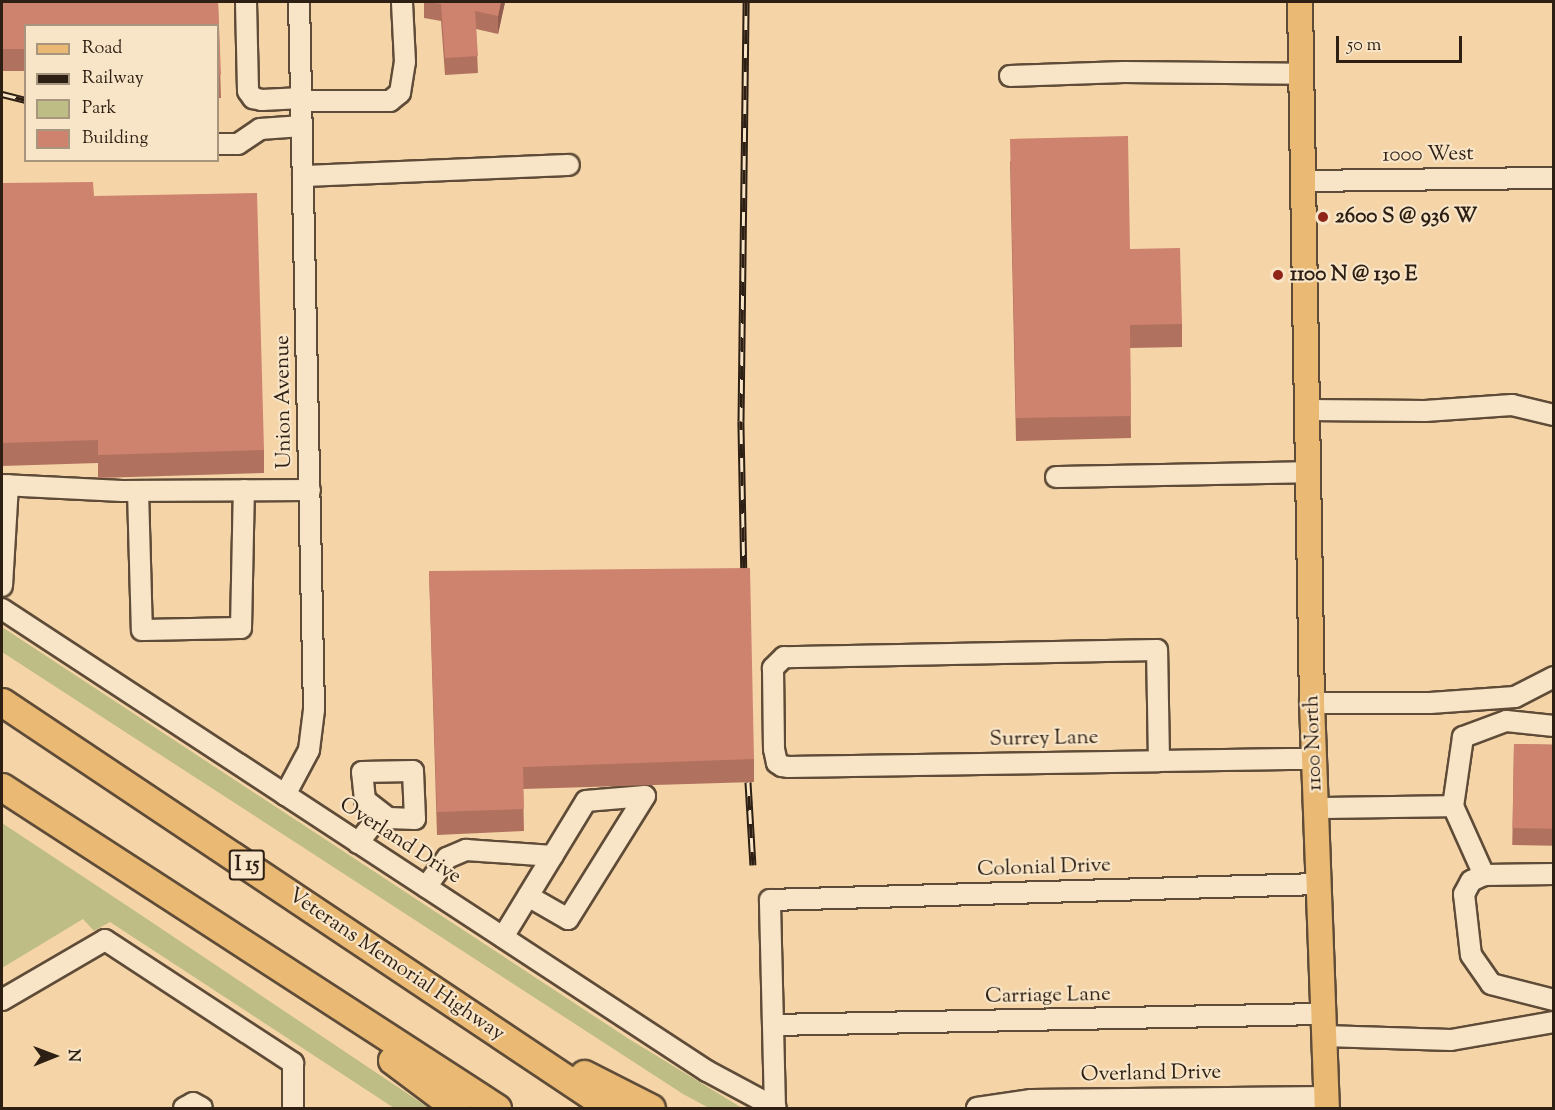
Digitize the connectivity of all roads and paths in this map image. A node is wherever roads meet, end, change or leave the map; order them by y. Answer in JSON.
{"nodes":[{"id":1,"x":246,"y":2,"type":"edge"},
{"id":2,"x":300,"y":2,"type":"edge"},
{"id":3,"x":402,"y":2,"type":"edge"},
{"id":4,"x":1300,"y":2,"type":"edge"},
{"id":5,"x":1301,"y":74,"type":"junction"},
{"id":6,"x":1010,"y":76,"type":"dead end"},
{"id":7,"x":302,"y":99,"type":"junction"},
{"id":8,"x":302,"y":126,"type":"junction"},
{"id":9,"x":219,"y":144,"type":"edge"},
{"id":10,"x":569,"y":165,"type":"dead end"},
{"id":11,"x":303,"y":176,"type":"junction"},
{"id":12,"x":1554,"y":178,"type":"edge"},
{"id":13,"x":1303,"y":181,"type":"junction"},
{"id":14,"x":1307,"y":410,"type":"junction"},
{"id":15,"x":1554,"y":416,"type":"edge"},
{"id":16,"x":1308,"y":472,"type":"junction"},
{"id":17,"x":1056,"y":477,"type":"dead end"},
{"id":18,"x":5,"y":485,"type":"edge"},
{"id":19,"x":244,"y":490,"type":"junction"},
{"id":20,"x":310,"y":490,"type":"junction"},
{"id":21,"x":138,"y":491,"type":"junction"},
{"id":22,"x":2,"y":586,"type":"edge"},
{"id":23,"x":2,"y":609,"type":"edge"},
{"id":24,"x":1554,"y":677,"type":"edge"},
{"id":25,"x":2,"y":702,"type":"edge"},
{"id":26,"x":1312,"y":702,"type":"junction"},
{"id":27,"x":1554,"y":726,"type":"edge"},
{"id":28,"x":1314,"y":759,"type":"junction"},
{"id":29,"x":1159,"y":762,"type":"junction"},
{"id":30,"x":2,"y":787,"type":"edge"},
{"id":31,"x":285,"y":795,"type":"junction"},
{"id":32,"x":1453,"y":806,"type":"junction"},
{"id":33,"x":1316,"y":808,"type":"junction"},
{"id":34,"x":381,"y":814,"type":"dead end"},
{"id":35,"x":358,"y":843,"type":"junction"},
{"id":36,"x":552,"y":856,"type":"junction"},
{"id":37,"x":1554,"y":874,"type":"edge"},
{"id":38,"x":1484,"y":875,"type":"junction"},
{"id":39,"x":1318,"y":884,"type":"junction"},
{"id":40,"x":426,"y":887,"type":"junction"},
{"id":41,"x":528,"y":896,"type":"junction"},
{"id":42,"x":209,"y":923,"type":"junction"},
{"id":43,"x":503,"y":937,"type":"junction"},
{"id":44,"x":2,"y":1000,"type":"edge"},
{"id":45,"x":1554,"y":1000,"type":"edge"},
{"id":46,"x":1554,"y":1022,"type":"edge"},
{"id":47,"x":773,"y":1025,"type":"junction"},
{"id":48,"x":1324,"y":1025,"type":"junction"},
{"id":49,"x":491,"y":1029,"type":"junction"},
{"id":50,"x":1327,"y":1103,"type":"edge"},
{"id":51,"x":184,"y":1108,"type":"edge"},
{"id":52,"x":202,"y":1108,"type":"edge"},
{"id":53,"x":293,"y":1108,"type":"edge"},
{"id":54,"x":456,"y":1108,"type":"edge"},
{"id":55,"x":496,"y":1108,"type":"edge"},
{"id":56,"x":610,"y":1108,"type":"edge"},
{"id":57,"x":651,"y":1108,"type":"edge"},
{"id":58,"x":775,"y":1108,"type":"edge"},
{"id":59,"x":977,"y":1108,"type":"edge"}],
"edges":[{"from":1,"to":7,"type":"street"},
{"from":2,"to":7,"type":"street","name":"Union Avenue"},
{"from":3,"to":7,"type":"street"},
{"from":4,"to":5,"type":"main road","name":"1100 North"},
{"from":5,"to":6,"type":"street"},
{"from":5,"to":13,"type":"main road","name":"1100 North"},
{"from":7,"to":8,"type":"street","name":"Union Avenue"},
{"from":8,"to":9,"type":"street"},
{"from":8,"to":11,"type":"street","name":"Union Avenue"},
{"from":10,"to":11,"type":"street"},
{"from":11,"to":20,"type":"street","name":"Union Avenue"},
{"from":12,"to":13,"type":"street","name":"1000 West"},
{"from":13,"to":14,"type":"main road","name":"1100 North"},
{"from":14,"to":15,"type":"street"},
{"from":14,"to":16,"type":"main road","name":"1100 North"},
{"from":16,"to":17,"type":"street"},
{"from":16,"to":26,"type":"main road","name":"1100 North"},
{"from":18,"to":21,"type":"street"},
{"from":18,"to":22,"type":"street"},
{"from":19,"to":20,"type":"street"},
{"from":19,"to":21,"type":"street"},
{"from":19,"to":21,"type":"street"},
{"from":20,"to":31,"type":"street","name":"Union Avenue"},
{"from":23,"to":31,"type":"street","name":"Overland Drive"},
{"from":24,"to":26,"type":"street"},
{"from":25,"to":49,"type":"highway","name":"Veterans Memorial Highway","number":"I 15"},
{"from":26,"to":28,"type":"main road","name":"1100 North"},
{"from":27,"to":32,"type":"street"},
{"from":28,"to":29,"type":"street","name":"Surrey Lane"},
{"from":28,"to":33,"type":"main road","name":"1100 North"},
{"from":29,"to":29,"type":"street","name":"Surrey Lane"},
{"from":30,"to":42,"type":"highway"},
{"from":31,"to":35,"type":"street","name":"Overland Drive"},
{"from":32,"to":33,"type":"street"},
{"from":32,"to":38,"type":"street"},
{"from":33,"to":39,"type":"main road","name":"1100 North"},
{"from":34,"to":35,"type":"street"},
{"from":35,"to":40,"type":"street","name":"Overland Drive"},
{"from":36,"to":40,"type":"street"},
{"from":36,"to":41,"type":"street"},
{"from":36,"to":41,"type":"street"},
{"from":37,"to":38,"type":"street"},
{"from":38,"to":45,"type":"street"},
{"from":39,"to":47,"type":"street","name":"Colonial Drive"},
{"from":39,"to":48,"type":"main road","name":"1100 North"},
{"from":40,"to":43,"type":"street","name":"Overland Drive"},
{"from":41,"to":43,"type":"street"},
{"from":42,"to":54,"type":"highway"},
{"from":42,"to":55,"type":"highway"},
{"from":43,"to":58,"type":"street","name":"Overland Drive"},
{"from":44,"to":53,"type":"street"},
{"from":46,"to":48,"type":"street","name":"Carriage Lane"},
{"from":47,"to":48,"type":"street","name":"Carriage Lane"},
{"from":47,"to":58,"type":"street"},
{"from":48,"to":50,"type":"main road","name":"1100 North"},
{"from":49,"to":56,"type":"highway","name":"Veterans Memorial Highway","number":"I 15"},
{"from":49,"to":57,"type":"highway"},
{"from":50,"to":59,"type":"street","name":"Overland Drive"},
{"from":51,"to":52,"type":"street"}]}
